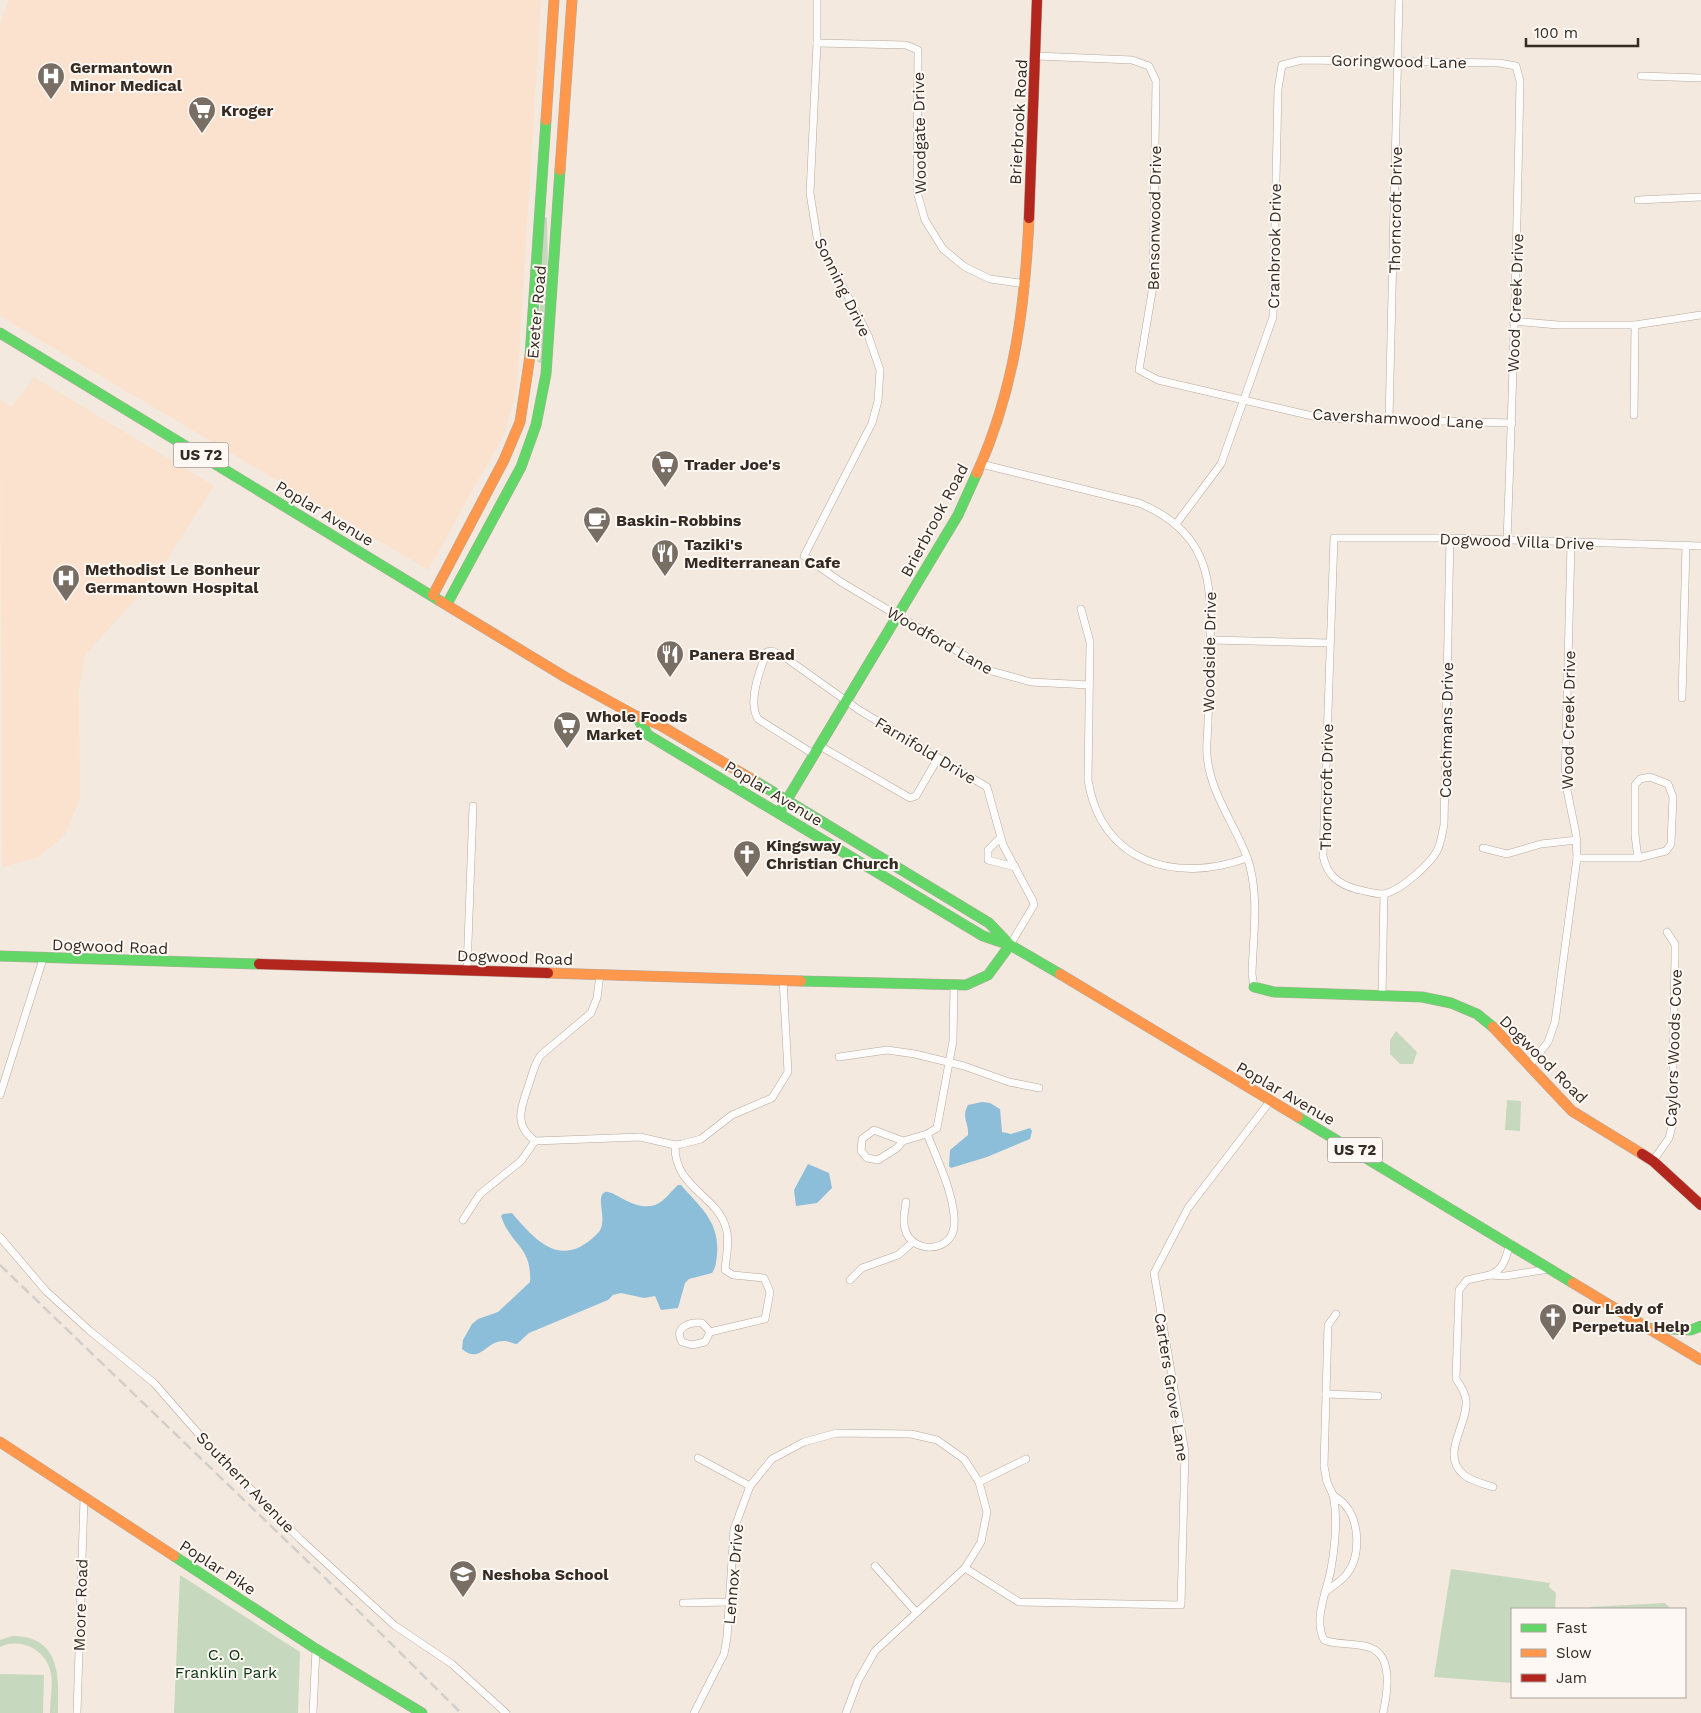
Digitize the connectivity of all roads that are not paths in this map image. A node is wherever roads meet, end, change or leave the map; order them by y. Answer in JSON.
{"nodes":[{"id":1,"x":554,"y":0,"type":"edge"},
{"id":2,"x":572,"y":0,"type":"edge"},
{"id":3,"x":817,"y":0,"type":"edge"},
{"id":4,"x":1037,"y":0,"type":"edge"},
{"id":5,"x":1399,"y":0,"type":"edge"},
{"id":6,"x":817,"y":43,"type":"junction"},
{"id":7,"x":1036,"y":56,"type":"junction"},
{"id":8,"x":1398,"y":61,"type":"junction"},
{"id":9,"x":1282,"y":65,"type":"joint"},
{"id":10,"x":1516,"y":66,"type":"joint"},
{"id":11,"x":1641,"y":76,"type":"dead end"},
{"id":12,"x":1701,"y":78,"type":"edge"},
{"id":13,"x":1701,"y":196,"type":"edge"},
{"id":14,"x":1638,"y":200,"type":"dead end"},
{"id":15,"x":1026,"y":284,"type":"junction"},
{"id":16,"x":1701,"y":315,"type":"edge"},
{"id":17,"x":1513,"y":321,"type":"junction"},
{"id":18,"x":1635,"y":325,"type":"junction"},
{"id":19,"x":0,"y":334,"type":"edge"},
{"id":20,"x":1139,"y":370,"type":"joint"},
{"id":21,"x":1245,"y":399,"type":"junction"},
{"id":22,"x":1634,"y":415,"type":"dead end"},
{"id":23,"x":1389,"y":420,"type":"junction"},
{"id":24,"x":1512,"y":422,"type":"junction"},
{"id":25,"x":981,"y":464,"type":"junction"},
{"id":26,"x":1176,"y":524,"type":"junction"},
{"id":27,"x":1334,"y":538,"type":"joint"},
{"id":28,"x":1450,"y":538,"type":"junction"},
{"id":29,"x":1507,"y":540,"type":"junction"},
{"id":30,"x":1571,"y":544,"type":"junction"},
{"id":31,"x":1686,"y":546,"type":"junction"},
{"id":32,"x":1701,"y":546,"type":"edge"},
{"id":33,"x":804,"y":556,"type":"joint"},
{"id":34,"x":433,"y":595,"type":"junction"},
{"id":35,"x":447,"y":604,"type":"junction"},
{"id":36,"x":1082,"y":609,"type":"dead end"},
{"id":37,"x":898,"y":616,"type":"junction"},
{"id":38,"x":1211,"y":640,"type":"junction"},
{"id":39,"x":1330,"y":643,"type":"junction"},
{"id":40,"x":1089,"y":685,"type":"junction"},
{"id":41,"x":1682,"y":698,"type":"dead end"},
{"id":42,"x":847,"y":701,"type":"junction"},
{"id":43,"x":636,"y":716,"type":"junction"},
{"id":44,"x":817,"y":750,"type":"junction"},
{"id":45,"x":938,"y":758,"type":"junction"},
{"id":46,"x":788,"y":800,"type":"junction"},
{"id":47,"x":473,"y":806,"type":"dead end"},
{"id":48,"x":779,"y":813,"type":"junction"},
{"id":49,"x":1000,"y":838,"type":"junction"},
{"id":50,"x":1577,"y":840,"type":"junction"},
{"id":51,"x":1483,"y":848,"type":"dead end"},
{"id":52,"x":1248,"y":858,"type":"junction"},
{"id":53,"x":1577,"y":858,"type":"junction"},
{"id":54,"x":1638,"y":858,"type":"junction"},
{"id":55,"x":1015,"y":868,"type":"junction"},
{"id":56,"x":1384,"y":894,"type":"junction"},
{"id":57,"x":1667,"y":932,"type":"dead end"},
{"id":58,"x":1010,"y":945,"type":"junction"},
{"id":59,"x":0,"y":956,"type":"edge"},
{"id":60,"x":43,"y":959,"type":"junction"},
{"id":61,"x":467,"y":970,"type":"junction"},
{"id":62,"x":600,"y":974,"type":"junction"},
{"id":63,"x":783,"y":980,"type":"junction"},
{"id":64,"x":954,"y":986,"type":"junction"},
{"id":65,"x":1254,"y":987,"type":"joint"},
{"id":66,"x":1382,"y":996,"type":"junction"},
{"id":67,"x":839,"y":1057,"type":"dead end"},
{"id":68,"x":948,"y":1062,"type":"junction"},
{"id":69,"x":1529,"y":1066,"type":"junction"},
{"id":70,"x":1039,"y":1088,"type":"dead end"},
{"id":71,"x":0,"y":1096,"type":"edge"},
{"id":72,"x":1271,"y":1100,"type":"junction"},
{"id":73,"x":927,"y":1134,"type":"junction"},
{"id":74,"x":535,"y":1141,"type":"junction"},
{"id":75,"x":903,"y":1141,"type":"junction"},
{"id":76,"x":675,"y":1145,"type":"junction"},
{"id":77,"x":1653,"y":1162,"type":"junction"},
{"id":78,"x":906,"y":1202,"type":"dead end"},
{"id":79,"x":1701,"y":1205,"type":"edge"},
{"id":80,"x":463,"y":1220,"type":"dead end"},
{"id":81,"x":0,"y":1237,"type":"edge"},
{"id":82,"x":913,"y":1242,"type":"junction"},
{"id":83,"x":1510,"y":1243,"type":"junction"},
{"id":84,"x":1552,"y":1268,"type":"junction"},
{"id":85,"x":1490,"y":1275,"type":"junction"},
{"id":86,"x":850,"y":1280,"type":"dead end"},
{"id":87,"x":1336,"y":1314,"type":"dead end"},
{"id":88,"x":1701,"y":1326,"type":"edge"},
{"id":89,"x":1652,"y":1328,"type":"junction"},
{"id":90,"x":710,"y":1332,"type":"dead end"},
{"id":91,"x":1701,"y":1360,"type":"edge"},
{"id":92,"x":1326,"y":1394,"type":"junction"},
{"id":93,"x":1378,"y":1396,"type":"dead end"},
{"id":94,"x":0,"y":1442,"type":"edge"},
{"id":95,"x":698,"y":1458,"type":"dead end"},
{"id":96,"x":1026,"y":1459,"type":"dead end"},
{"id":97,"x":979,"y":1482,"type":"junction"},
{"id":98,"x":750,"y":1486,"type":"junction"},
{"id":99,"x":1493,"y":1487,"type":"dead end"},
{"id":100,"x":1333,"y":1495,"type":"junction"},
{"id":101,"x":84,"y":1498,"type":"junction"},
{"id":102,"x":875,"y":1566,"type":"dead end"},
{"id":103,"x":965,"y":1568,"type":"junction"},
{"id":104,"x":1325,"y":1592,"type":"junction"},
{"id":105,"x":728,"y":1602,"type":"junction"},
{"id":106,"x":683,"y":1603,"type":"dead end"},
{"id":107,"x":916,"y":1612,"type":"junction"},
{"id":108,"x":316,"y":1649,"type":"junction"},
{"id":109,"x":77,"y":1713,"type":"edge"},
{"id":110,"x":313,"y":1713,"type":"edge"},
{"id":111,"x":422,"y":1713,"type":"edge"},
{"id":112,"x":506,"y":1713,"type":"edge"},
{"id":113,"x":694,"y":1713,"type":"edge"},
{"id":114,"x":846,"y":1713,"type":"edge"},
{"id":115,"x":1383,"y":1713,"type":"edge"}],
"edges":[{"from":1,"to":34,"type":"street","name":"Exeter Road"},
{"from":2,"to":35,"type":"street","name":"Exeter Road"},
{"from":3,"to":6,"type":"street","name":"Sonning Drive"},
{"from":4,"to":7,"type":"street","name":"Brierbrook Road"},
{"from":5,"to":8,"type":"street","name":"Thorncroft Drive"},
{"from":6,"to":15,"type":"street","name":"Woodgate Drive"},
{"from":6,"to":33,"type":"street","name":"Sonning Drive"},
{"from":7,"to":15,"type":"street","name":"Brierbrook Road"},
{"from":7,"to":20,"type":"street","name":"Bensonwood Drive"},
{"from":8,"to":9,"type":"street","name":"Goringwood Lane"},
{"from":8,"to":10,"type":"street","name":"Goringwood Lane"},
{"from":8,"to":23,"type":"street","name":"Thorncroft Drive"},
{"from":9,"to":21,"type":"street","name":"Cranbrook Drive"},
{"from":10,"to":17,"type":"street","name":"Wood Creek Drive"},
{"from":11,"to":12,"type":"street"},
{"from":13,"to":14,"type":"street"},
{"from":15,"to":25,"type":"street","name":"Brierbrook Road"},
{"from":16,"to":18,"type":"street"},
{"from":17,"to":18,"type":"street"},
{"from":17,"to":24,"type":"street","name":"Wood Creek Drive"},
{"from":18,"to":22,"type":"street"},
{"from":19,"to":34,"type":"street","name":"Poplar Avenue","number":"US 72"},
{"from":20,"to":21,"type":"street","name":"Cavershamwood Lane"},
{"from":21,"to":23,"type":"street","name":"Cavershamwood Lane"},
{"from":21,"to":26,"type":"street","name":"Cranbrook Drive"},
{"from":23,"to":24,"type":"street","name":"Cavershamwood Lane"},
{"from":24,"to":29,"type":"street","name":"Wood Creek Drive"},
{"from":25,"to":26,"type":"street","name":"Woodside Drive"},
{"from":25,"to":37,"type":"street","name":"Brierbrook Road"},
{"from":26,"to":38,"type":"street","name":"Woodside Drive"},
{"from":27,"to":28,"type":"street","name":"Dogwood Villa Drive"},
{"from":27,"to":39,"type":"street","name":"Thorncroft Drive"},
{"from":28,"to":29,"type":"street","name":"Dogwood Villa Drive"},
{"from":28,"to":56,"type":"street","name":"Coachmans Drive"},
{"from":29,"to":30,"type":"street","name":"Dogwood Villa Drive"},
{"from":30,"to":31,"type":"street","name":"Dogwood Villa Drive"},
{"from":30,"to":50,"type":"street","name":"Wood Creek Drive"},
{"from":31,"to":32,"type":"street","name":"Dogwood Villa Drive"},
{"from":31,"to":41,"type":"street"},
{"from":33,"to":37,"type":"street","name":"Woodford Lane"},
{"from":34,"to":35,"type":"street","name":"Poplar Avenue","number":"US 72"},
{"from":35,"to":43,"type":"street","name":"Poplar Avenue","number":"US 72"},
{"from":36,"to":40,"type":"street"},
{"from":37,"to":40,"type":"street","name":"Woodford Lane"},
{"from":37,"to":42,"type":"street","name":"Brierbrook Road"},
{"from":38,"to":39,"type":"street"},
{"from":38,"to":52,"type":"street","name":"Woodside Drive"},
{"from":39,"to":56,"type":"street","name":"Thorncroft Drive"},
{"from":40,"to":52,"type":"street"},
{"from":42,"to":44,"type":"street","name":"Brierbrook Road"},
{"from":42,"to":44,"type":"street","name":"Farnifold Drive"},
{"from":42,"to":45,"type":"street","name":"Farnifold Drive"},
{"from":43,"to":46,"type":"street","name":"Poplar Avenue","number":"US 72"},
{"from":43,"to":48,"type":"street","name":"Poplar Avenue"},
{"from":44,"to":45,"type":"street"},
{"from":44,"to":46,"type":"street","name":"Brierbrook Road"},
{"from":45,"to":49,"type":"street","name":"Farnifold Drive"},
{"from":46,"to":48,"type":"street","name":"Brierbrook Road"},
{"from":46,"to":58,"type":"street","name":"Poplar Avenue","number":"US 72"},
{"from":47,"to":61,"type":"street"},
{"from":48,"to":58,"type":"street","name":"Poplar Avenue"},
{"from":49,"to":55,"type":"street","name":"Farnifold Drive"},
{"from":49,"to":55,"type":"street"},
{"from":50,"to":51,"type":"street"},
{"from":50,"to":53,"type":"street","name":"Wood Creek Drive"},
{"from":52,"to":65,"type":"street","name":"Woodside Drive"},
{"from":53,"to":54,"type":"street"},
{"from":53,"to":69,"type":"street","name":"Wood Creek Drive"},
{"from":54,"to":54,"type":"street"},
{"from":55,"to":58,"type":"street","name":"Farnifold Drive"},
{"from":56,"to":66,"type":"street"},
{"from":57,"to":77,"type":"street","name":"Caylors Woods Cove"},
{"from":58,"to":64,"type":"street","name":"Dogwood Road"},
{"from":58,"to":72,"type":"street","name":"Poplar Avenue","number":"US 72"},
{"from":59,"to":60,"type":"street","name":"Dogwood Road"},
{"from":60,"to":61,"type":"street","name":"Dogwood Road"},
{"from":60,"to":71,"type":"street"},
{"from":61,"to":62,"type":"street","name":"Dogwood Road"},
{"from":62,"to":63,"type":"street","name":"Dogwood Road"},
{"from":62,"to":74,"type":"street"},
{"from":63,"to":64,"type":"street","name":"Dogwood Road"},
{"from":63,"to":76,"type":"street"},
{"from":64,"to":68,"type":"street"},
{"from":65,"to":66,"type":"street","name":"Dogwood Road"},
{"from":66,"to":69,"type":"street","name":"Dogwood Road"},
{"from":67,"to":68,"type":"street"},
{"from":68,"to":70,"type":"street"},
{"from":68,"to":73,"type":"street"},
{"from":69,"to":77,"type":"street","name":"Dogwood Road"},
{"from":72,"to":83,"type":"street","name":"Poplar Avenue","number":"US 72"},
{"from":72,"to":103,"type":"street","name":"Carters Grove Lane"},
{"from":73,"to":75,"type":"street"},
{"from":73,"to":82,"type":"street"},
{"from":74,"to":76,"type":"street"},
{"from":74,"to":80,"type":"street"},
{"from":75,"to":75,"type":"street"},
{"from":76,"to":90,"type":"street"},
{"from":77,"to":79,"type":"street","name":"Dogwood Road"},
{"from":78,"to":82,"type":"street"},
{"from":81,"to":112,"type":"street","name":"Southern Avenue"},
{"from":82,"to":86,"type":"street"},
{"from":83,"to":84,"type":"street","name":"Poplar Avenue","number":"US 72"},
{"from":83,"to":85,"type":"street"},
{"from":84,"to":85,"type":"street"},
{"from":84,"to":89,"type":"street","name":"Poplar Avenue","number":"US 72"},
{"from":85,"to":99,"type":"street"},
{"from":87,"to":92,"type":"street"},
{"from":88,"to":89,"type":"street"},
{"from":89,"to":91,"type":"street","name":"Poplar Avenue","number":"US 72"},
{"from":92,"to":93,"type":"street"},
{"from":92,"to":100,"type":"street"},
{"from":94,"to":101,"type":"street","name":"Poplar Pike"},
{"from":95,"to":98,"type":"street"},
{"from":96,"to":97,"type":"street"},
{"from":97,"to":98,"type":"street","name":"Lennox Drive"},
{"from":97,"to":103,"type":"street","name":"Lennox Drive"},
{"from":98,"to":105,"type":"street","name":"Lennox Drive"},
{"from":100,"to":104,"type":"street"},
{"from":100,"to":104,"type":"street"},
{"from":101,"to":108,"type":"street","name":"Poplar Pike"},
{"from":101,"to":109,"type":"street","name":"Moore Road"},
{"from":102,"to":107,"type":"street"},
{"from":103,"to":107,"type":"street","name":"Lennox Drive"},
{"from":104,"to":115,"type":"street"},
{"from":105,"to":106,"type":"street"},
{"from":105,"to":113,"type":"street","name":"Lennox Drive"},
{"from":107,"to":114,"type":"street","name":"Lennox Drive"},
{"from":108,"to":110,"type":"street"},
{"from":108,"to":111,"type":"street","name":"Poplar Pike"}]}
